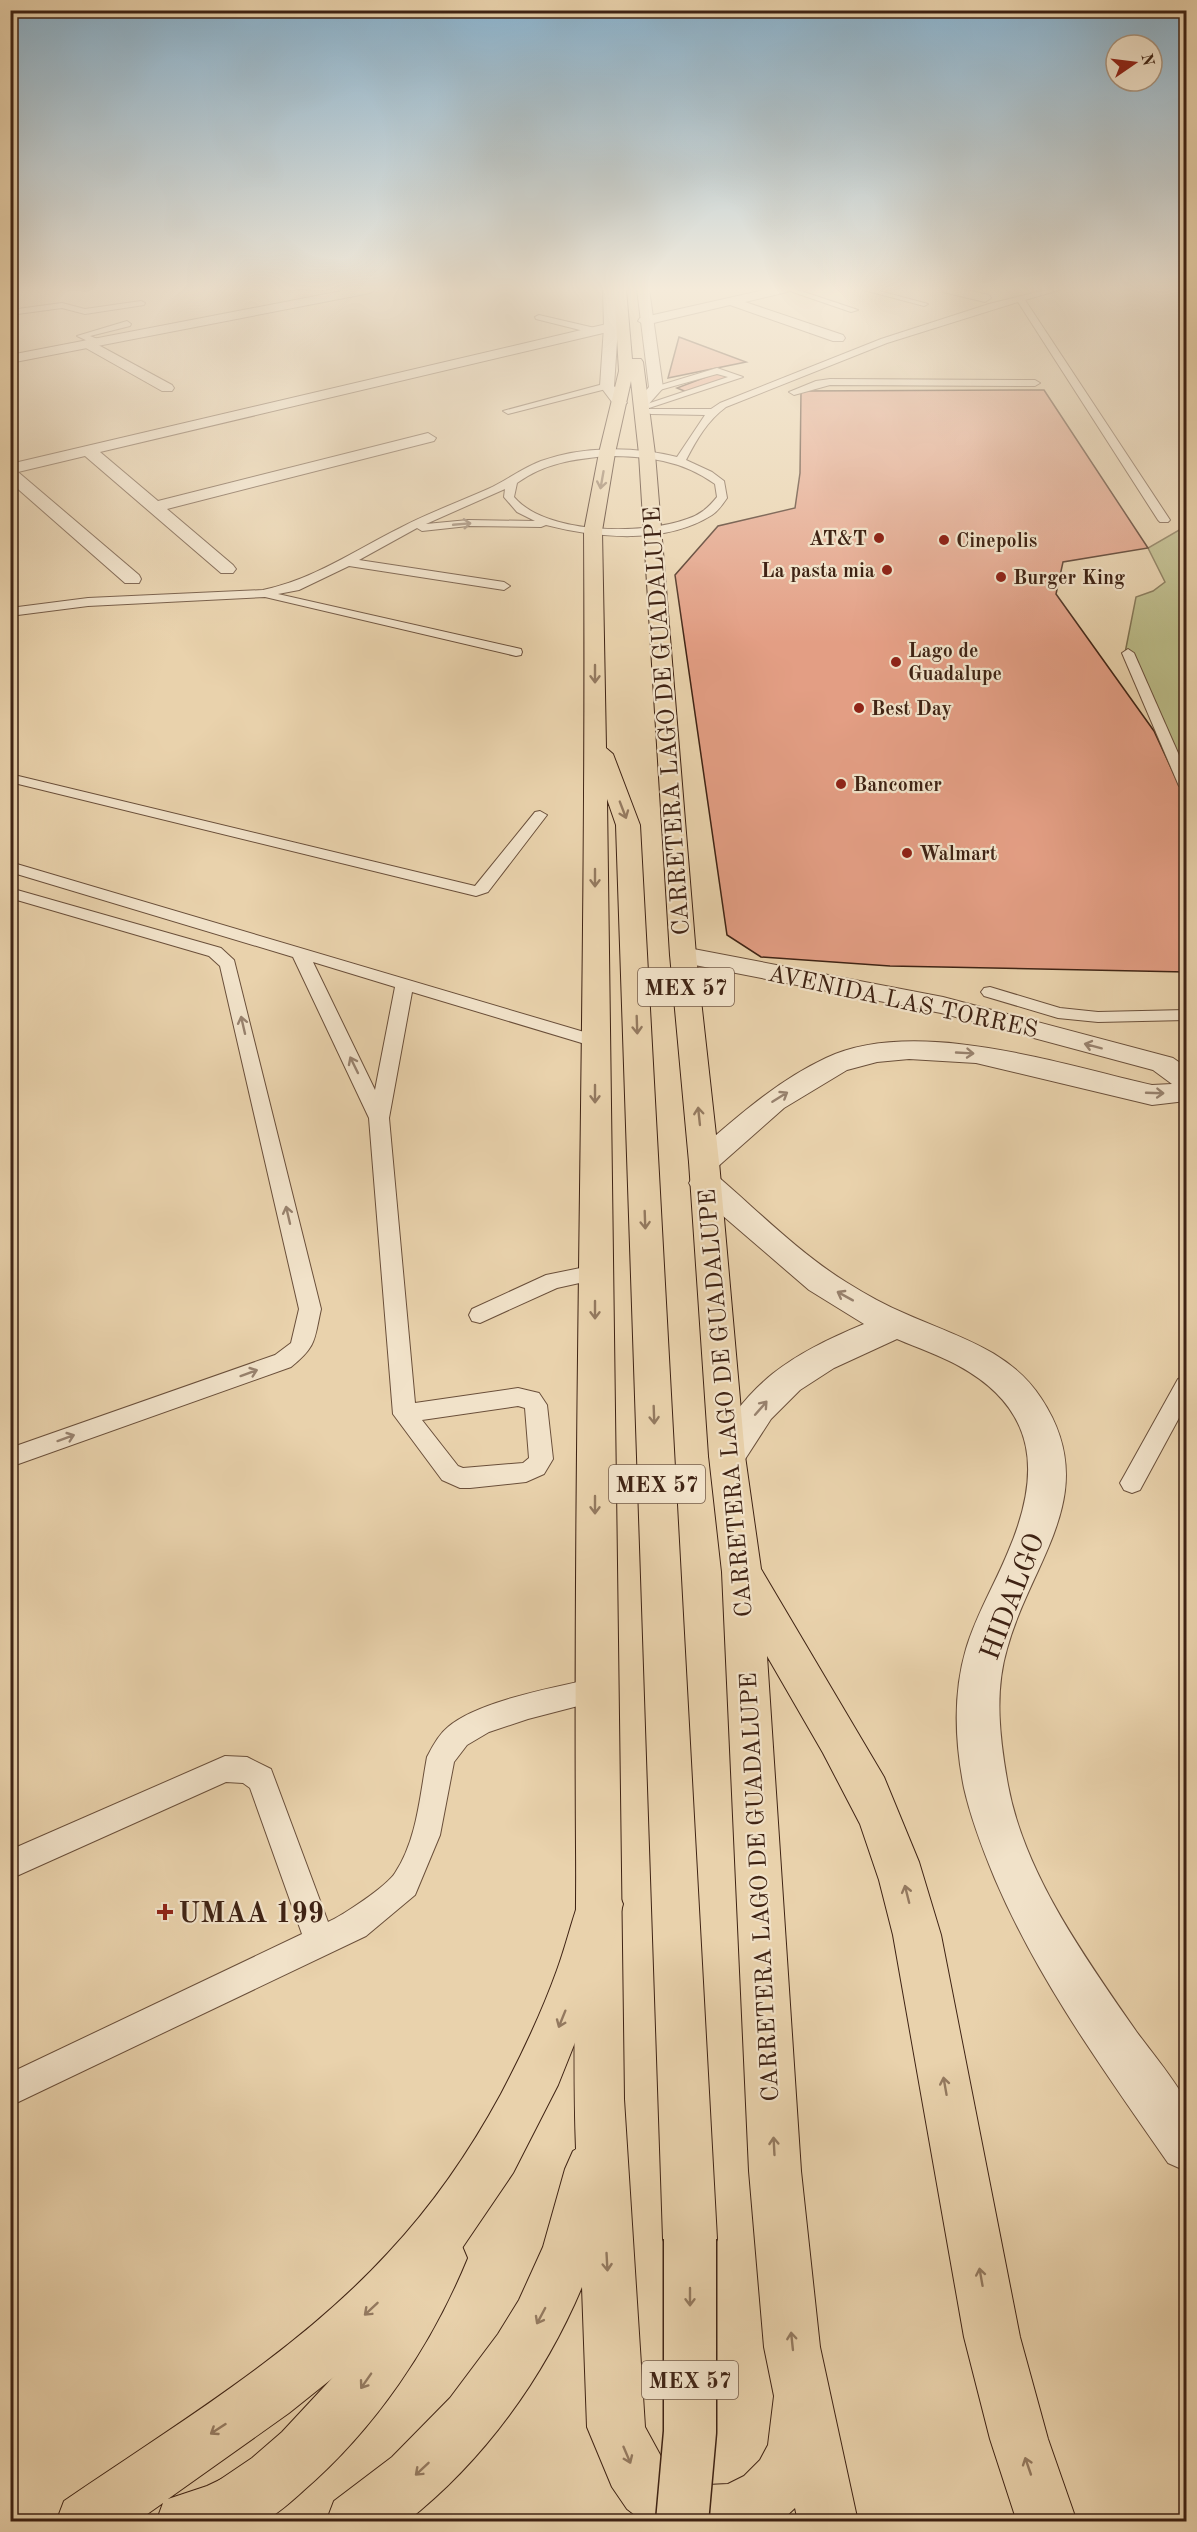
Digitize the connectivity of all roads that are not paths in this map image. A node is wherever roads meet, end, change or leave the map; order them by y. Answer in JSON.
{"nodes":[{"id":1,"x":270,"y":407,"type":"edge"},
{"id":2,"x":523,"y":407,"type":"edge"},
{"id":3,"x":638,"y":407,"type":"edge"},
{"id":4,"x":642,"y":407,"type":"edge"},
{"id":5,"x":668,"y":407,"type":"edge"},
{"id":6,"x":721,"y":407,"type":"edge"},
{"id":7,"x":1091,"y":407,"type":"edge"},
{"id":8,"x":508,"y":411,"type":"dead end"},
{"id":9,"x":714,"y":416,"type":"junction"},
{"id":10,"x":428,"y":438,"type":"dead end"},
{"id":11,"x":88,"y":450,"type":"junction"},
{"id":12,"x":607,"y":453,"type":"junction"},
{"id":13,"x":647,"y":454,"type":"junction"},
{"id":14,"x":680,"y":460,"type":"junction"},
{"id":15,"x":10,"y":471,"type":"edge"},
{"id":16,"x":512,"y":482,"type":"junction"},
{"id":17,"x":154,"y":507,"type":"junction"},
{"id":18,"x":1164,"y":520,"type":"dead end"},
{"id":19,"x":553,"y":524,"type":"junction"},
{"id":20,"x":404,"y":530,"type":"junction"},
{"id":21,"x":652,"y":530,"type":"junction"},
{"id":22,"x":592,"y":531,"type":"junction"},
{"id":23,"x":348,"y":562,"type":"junction"},
{"id":24,"x":227,"y":569,"type":"dead end"},
{"id":25,"x":132,"y":579,"type":"dead end"},
{"id":26,"x":504,"y":586,"type":"dead end"},
{"id":27,"x":263,"y":594,"type":"junction"},
{"id":28,"x":10,"y":612,"type":"edge"},
{"id":29,"x":516,"y":652,"type":"dead end"},
{"id":30,"x":1128,"y":653,"type":"dead end"},
{"id":31,"x":595,"y":736,"type":"junction"},
{"id":32,"x":10,"y":778,"type":"edge"},
{"id":33,"x":1186,"y":786,"type":"edge"},
{"id":34,"x":540,"y":815,"type":"dead end"},
{"id":35,"x":10,"y":867,"type":"edge"},
{"id":36,"x":10,"y":893,"type":"edge"},
{"id":37,"x":300,"y":954,"type":"junction"},
{"id":38,"x":683,"y":955,"type":"junction"},
{"id":39,"x":404,"y":986,"type":"junction"},
{"id":40,"x":990,"y":992,"type":"dead end"},
{"id":41,"x":1186,"y":1015,"type":"edge"},
{"id":42,"x":595,"y":1041,"type":"junction"},
{"id":43,"x":1186,"y":1080,"type":"edge"},
{"id":44,"x":1186,"y":1092,"type":"edge"},
{"id":45,"x":379,"y":1118,"type":"junction"},
{"id":46,"x":704,"y":1172,"type":"junction"},
{"id":47,"x":595,"y":1273,"type":"junction"},
{"id":48,"x":480,"y":1316,"type":"dead end"},
{"id":49,"x":896,"y":1325,"type":"junction"},
{"id":50,"x":1186,"y":1385,"type":"edge"},
{"id":51,"x":404,"y":1414,"type":"junction"},
{"id":52,"x":727,"y":1456,"type":"junction"},
{"id":53,"x":10,"y":1458,"type":"edge"},
{"id":54,"x":1132,"y":1483,"type":"dead end"},
{"id":55,"x":742,"y":1572,"type":"junction"},
{"id":56,"x":596,"y":1690,"type":"junction"},
{"id":57,"x":10,"y":1865,"type":"edge"},
{"id":58,"x":600,"y":1904,"type":"junction"},
{"id":59,"x":320,"y":1942,"type":"junction"},
{"id":60,"x":10,"y":2090,"type":"edge"},
{"id":61,"x":599,"y":2099,"type":"junction"},
{"id":62,"x":1186,"y":2145,"type":"edge"},
{"id":63,"x":464,"y":2201,"type":"junction"},
{"id":64,"x":802,"y":2397,"type":"junction"},
{"id":65,"x":230,"y":2507,"type":"edge"},
{"id":66,"x":85,"y":2522,"type":"edge"},
{"id":67,"x":184,"y":2522,"type":"edge"},
{"id":68,"x":355,"y":2522,"type":"edge"},
{"id":69,"x":682,"y":2522,"type":"edge"},
{"id":70,"x":828,"y":2522,"type":"edge"},
{"id":71,"x":1047,"y":2522,"type":"edge"}],
"edges":[{"from":1,"to":11,"type":"street"},
{"from":2,"to":8,"type":"lane"},
{"from":3,"to":12,"type":"main road","name":"CARRETERA LAGO DE GUADALUPE","number":"MEX 57"},
{"from":4,"to":13,"type":"main road","name":"CARRETERA LAGO DE GUADALUPE","number":"MEX 57"},
{"from":5,"to":9,"type":"lane"},
{"from":6,"to":9,"type":"lane"},
{"from":7,"to":18,"type":"lane"},
{"from":9,"to":14,"type":"lane"},
{"from":10,"to":17,"type":"street"},
{"from":11,"to":15,"type":"street"},
{"from":11,"to":17,"type":"street"},
{"from":12,"to":13,"type":"lane"},
{"from":12,"to":16,"type":"lane"},
{"from":12,"to":22,"type":"main road","name":"CARRETERA LAGO DE GUADALUPE","number":"MEX 57","one_way":true},
{"from":13,"to":14,"type":"lane"},
{"from":13,"to":21,"type":"main road","name":"CARRETERA LAGO DE GUADALUPE","number":"MEX 57"},
{"from":14,"to":21,"type":"lane"},
{"from":15,"to":25,"type":"street"},
{"from":16,"to":19,"type":"lane"},
{"from":16,"to":20,"type":"lane"},
{"from":17,"to":24,"type":"street"},
{"from":20,"to":19,"type":"lane","one_way":true},
{"from":19,"to":22,"type":"lane"},
{"from":20,"to":23,"type":"lane"},
{"from":21,"to":22,"type":"lane"},
{"from":21,"to":38,"type":"main road","name":"CARRETERA LAGO DE GUADALUPE","number":"MEX 57"},
{"from":22,"to":31,"type":"main road","name":"CARRETERA LAGO DE GUADALUPE","number":"MEX 57","one_way":true},
{"from":23,"to":26,"type":"lane"},
{"from":23,"to":27,"type":"lane"},
{"from":27,"to":28,"type":"lane"},
{"from":27,"to":29,"type":"lane"},
{"from":30,"to":33,"type":"lane"},
{"from":31,"to":42,"type":"main road","one_way":true},
{"from":31,"to":69,"type":"main road","name":"CARRETERA LAGO DE GUADALUPE","number":"MEX 57","one_way":true,"bridge":true},
{"from":32,"to":34,"type":"lane"},
{"from":35,"to":37,"type":"lane"},
{"from":53,"to":36,"type":"lane","one_way":true},
{"from":37,"to":39,"type":"lane"},
{"from":45,"to":37,"type":"lane","one_way":true},
{"from":43,"to":38,"type":"street","name":"AVENIDA LAS TORRES","one_way":true},
{"from":46,"to":38,"type":"main road","name":"CARRETERA LAGO DE GUADALUPE","number":"MEX 57","one_way":true},
{"from":39,"to":42,"type":"lane"},
{"from":39,"to":45,"type":"lane"},
{"from":40,"to":41,"type":"lane"},
{"from":42,"to":47,"type":"main road","one_way":true},
{"from":46,"to":44,"type":"street","name":"AVENIDA LAS TORRES","one_way":true},
{"from":45,"to":51,"type":"lane"},
{"from":49,"to":46,"type":"street","name":"HIDALGO","one_way":true},
{"from":46,"to":52,"type":"main road","name":"CARRETERA LAGO DE GUADALUPE","number":"MEX 57"},
{"from":47,"to":48,"type":"lane"},
{"from":47,"to":56,"type":"main road","one_way":true},
{"from":52,"to":49,"type":"street","one_way":true},
{"from":49,"to":62,"type":"street","name":"HIDALGO"},
{"from":50,"to":54,"type":"lane"},
{"from":51,"to":51,"type":"lane"},
{"from":52,"to":55,"type":"main road","name":"CARRETERA LAGO DE GUADALUPE","number":"MEX 57"},
{"from":64,"to":55,"type":"main road","name":"CARRETERA LAGO DE GUADALUPE","one_way":true},
{"from":71,"to":55,"type":"main road","one_way":true},
{"from":56,"to":58,"type":"main road"},
{"from":56,"to":59,"type":"lane"},
{"from":57,"to":59,"type":"lane"},
{"from":58,"to":61,"type":"main road"},
{"from":58,"to":63,"type":"main road","one_way":true},
{"from":59,"to":60,"type":"lane"},
{"from":61,"to":64,"type":"main road","one_way":true},
{"from":61,"to":68,"type":"main road","one_way":true},
{"from":63,"to":65,"type":"main road","one_way":true},
{"from":63,"to":66,"type":"main road","one_way":true},
{"from":64,"to":70,"type":"main road","name":"CARRETERA LAGO DE GUADALUPE"},
{"from":65,"to":67,"type":"main road"}]}
